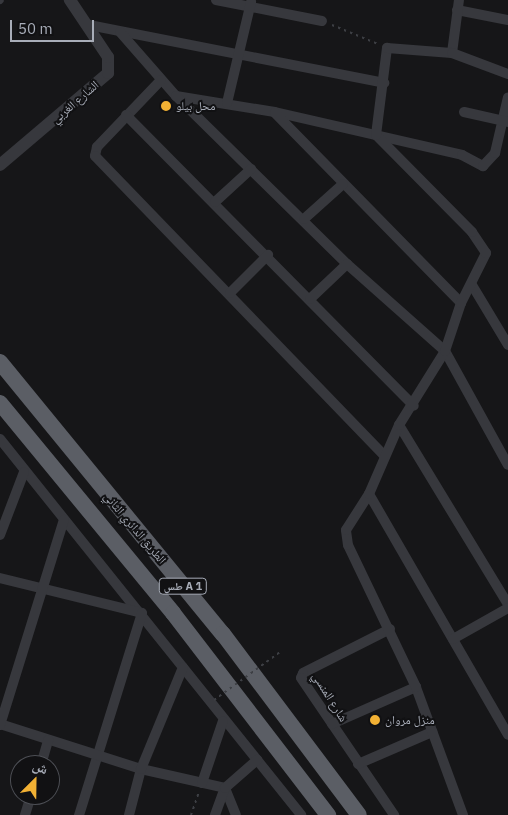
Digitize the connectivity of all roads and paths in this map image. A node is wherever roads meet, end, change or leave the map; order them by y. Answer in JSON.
{"nodes":[{"id":1,"x":70,"y":0,"type":"edge"},
{"id":2,"x":216,"y":0,"type":"edge"},
{"id":3,"x":251,"y":3,"type":"edge"},
{"id":4,"x":458,"y":5,"type":"edge"},
{"id":5,"x":507,"y":17,"type":"edge"},
{"id":6,"x":322,"y":21,"type":"joint"},
{"id":7,"x":89,"y":25,"type":"junction"},
{"id":8,"x":120,"y":32,"type":"junction"},
{"id":9,"x":387,"y":48,"type":"junction"},
{"id":10,"x":452,"y":53,"type":"junction"},
{"id":11,"x":239,"y":55,"type":"junction"},
{"id":12,"x":508,"y":74,"type":"edge"},
{"id":13,"x":161,"y":80,"type":"junction"},
{"id":14,"x":384,"y":83,"type":"junction"},
{"id":15,"x":176,"y":96,"type":"junction"},
{"id":16,"x":508,"y":97,"type":"edge"},
{"id":17,"x":227,"y":103,"type":"junction"},
{"id":18,"x":275,"y":112,"type":"junction"},
{"id":19,"x":464,"y":112,"type":"dead end"},
{"id":20,"x":126,"y":115,"type":"junction"},
{"id":21,"x":506,"y":122,"type":"edge"},
{"id":22,"x":376,"y":135,"type":"junction"},
{"id":23,"x":0,"y":165,"type":"edge"},
{"id":24,"x":250,"y":168,"type":"junction"},
{"id":25,"x":343,"y":184,"type":"junction"},
{"id":26,"x":214,"y":202,"type":"junction"},
{"id":27,"x":304,"y":219,"type":"junction"},
{"id":28,"x":268,"y":255,"type":"junction"},
{"id":29,"x":347,"y":264,"type":"junction"},
{"id":30,"x":472,"y":285,"type":"junction"},
{"id":31,"x":230,"y":293,"type":"junction"},
{"id":32,"x":310,"y":299,"type":"junction"},
{"id":33,"x":461,"y":303,"type":"junction"},
{"id":34,"x":508,"y":345,"type":"edge"},
{"id":35,"x":445,"y":351,"type":"junction"},
{"id":36,"x":0,"y":362,"type":"edge"},
{"id":37,"x":0,"y":403,"type":"edge"},
{"id":38,"x":414,"y":406,"type":"junction"},
{"id":39,"x":399,"y":425,"type":"junction"},
{"id":40,"x":0,"y":439,"type":"edge"},
{"id":41,"x":385,"y":456,"type":"junction"},
{"id":42,"x":508,"y":465,"type":"edge"},
{"id":43,"x":24,"y":472,"type":"junction"},
{"id":44,"x":369,"y":494,"type":"junction"},
{"id":45,"x":64,"y":520,"type":"junction"},
{"id":46,"x":0,"y":535,"type":"edge"},
{"id":47,"x":0,"y":578,"type":"edge"},
{"id":48,"x":40,"y":590,"type":"junction"},
{"id":49,"x":508,"y":606,"type":"edge"},
{"id":50,"x":142,"y":613,"type":"junction"},
{"id":51,"x":390,"y":629,"type":"junction"},
{"id":52,"x":453,"y":639,"type":"junction"},
{"id":53,"x":280,"y":652,"type":"dead end"},
{"id":54,"x":183,"y":668,"type":"junction"},
{"id":55,"x":416,"y":687,"type":"junction"},
{"id":56,"x":214,"y":700,"type":"dead end"},
{"id":57,"x":223,"y":721,"type":"junction"},
{"id":58,"x":332,"y":724,"type":"junction"},
{"id":59,"x":0,"y":725,"type":"edge"},
{"id":60,"x":432,"y":732,"type":"junction"},
{"id":61,"x":508,"y":735,"type":"edge"},
{"id":62,"x":48,"y":740,"type":"junction"},
{"id":63,"x":43,"y":755,"type":"edge"},
{"id":64,"x":96,"y":756,"type":"junction"},
{"id":65,"x":257,"y":760,"type":"junction"},
{"id":66,"x":358,"y":764,"type":"junction"},
{"id":67,"x":142,"y":769,"type":"junction"},
{"id":68,"x":202,"y":783,"type":"junction"},
{"id":69,"x":225,"y":788,"type":"junction"},
{"id":70,"x":79,"y":815,"type":"edge"},
{"id":71,"x":129,"y":815,"type":"edge"},
{"id":72,"x":190,"y":815,"type":"edge"},
{"id":73,"x":215,"y":815,"type":"edge"},
{"id":74,"x":236,"y":815,"type":"edge"},
{"id":75,"x":300,"y":815,"type":"edge"},
{"id":76,"x":328,"y":815,"type":"edge"},
{"id":77,"x":358,"y":815,"type":"edge"},
{"id":78,"x":394,"y":815,"type":"edge"},
{"id":79,"x":463,"y":815,"type":"edge"}],
"edges":[{"from":1,"to":7,"type":"street","name":"الشارع الغربي"},
{"from":2,"to":3,"type":"street"},
{"from":3,"to":6,"type":"street"},
{"from":3,"to":11,"type":"street"},
{"from":4,"to":5,"type":"street"},
{"from":4,"to":10,"type":"street"},
{"from":6,"to":9,"type":"path"},
{"from":7,"to":8,"type":"street"},
{"from":7,"to":23,"type":"street","name":"الشارع الغربي"},
{"from":8,"to":11,"type":"street"},
{"from":8,"to":13,"type":"street"},
{"from":9,"to":10,"type":"street"},
{"from":9,"to":14,"type":"street"},
{"from":10,"to":12,"type":"street"},
{"from":11,"to":14,"type":"street"},
{"from":11,"to":17,"type":"street"},
{"from":13,"to":15,"type":"street"},
{"from":13,"to":20,"type":"street"},
{"from":14,"to":22,"type":"street"},
{"from":15,"to":17,"type":"street"},
{"from":15,"to":24,"type":"street"},
{"from":16,"to":21,"type":"street"},
{"from":17,"to":18,"type":"street"},
{"from":18,"to":22,"type":"street"},
{"from":18,"to":25,"type":"street"},
{"from":19,"to":21,"type":"street"},
{"from":20,"to":26,"type":"street"},
{"from":20,"to":31,"type":"street"},
{"from":21,"to":22,"type":"street"},
{"from":22,"to":30,"type":"street"},
{"from":24,"to":26,"type":"street"},
{"from":24,"to":27,"type":"street"},
{"from":25,"to":27,"type":"street"},
{"from":25,"to":33,"type":"street"},
{"from":26,"to":28,"type":"street"},
{"from":27,"to":29,"type":"street"},
{"from":28,"to":31,"type":"street"},
{"from":28,"to":32,"type":"street"},
{"from":29,"to":32,"type":"street"},
{"from":29,"to":35,"type":"street"},
{"from":30,"to":33,"type":"street"},
{"from":30,"to":34,"type":"street"},
{"from":31,"to":41,"type":"street"},
{"from":32,"to":38,"type":"street"},
{"from":33,"to":35,"type":"street"},
{"from":35,"to":38,"type":"street"},
{"from":35,"to":42,"type":"street"},
{"from":36,"to":77,"type":"highway","name":"الطريق الدائري الثاني","number":"طس A 1"},
{"from":37,"to":76,"type":"highway","name":"الطريق الدائري الثاني","number":"طس A 1"},
{"from":38,"to":39,"type":"street"},
{"from":39,"to":41,"type":"street"},
{"from":39,"to":49,"type":"street"},
{"from":40,"to":43,"type":"street"},
{"from":41,"to":44,"type":"street"},
{"from":43,"to":45,"type":"street"},
{"from":43,"to":46,"type":"street"},
{"from":44,"to":51,"type":"street"},
{"from":44,"to":52,"type":"street"},
{"from":45,"to":48,"type":"street"},
{"from":45,"to":50,"type":"street"},
{"from":47,"to":48,"type":"street"},
{"from":48,"to":50,"type":"street"},
{"from":48,"to":59,"type":"street"},
{"from":49,"to":52,"type":"street"},
{"from":50,"to":54,"type":"street"},
{"from":50,"to":64,"type":"street"},
{"from":51,"to":55,"type":"street"},
{"from":51,"to":58,"type":"street","name":"شارع المنسي"},
{"from":52,"to":61,"type":"street"},
{"from":53,"to":56,"type":"path","bridge":true},
{"from":54,"to":57,"type":"street"},
{"from":54,"to":67,"type":"street"},
{"from":55,"to":58,"type":"street"},
{"from":55,"to":60,"type":"street"},
{"from":57,"to":65,"type":"street"},
{"from":57,"to":68,"type":"street"},
{"from":58,"to":66,"type":"street","name":"شارع المنسي"},
{"from":59,"to":62,"type":"street"},
{"from":60,"to":66,"type":"street"},
{"from":60,"to":79,"type":"street"},
{"from":62,"to":63,"type":"street"},
{"from":62,"to":64,"type":"street"},
{"from":64,"to":67,"type":"street"},
{"from":64,"to":70,"type":"street"},
{"from":65,"to":69,"type":"street"},
{"from":65,"to":75,"type":"street"},
{"from":66,"to":78,"type":"street","name":"شارع المنسي"},
{"from":67,"to":68,"type":"street"},
{"from":67,"to":71,"type":"street"},
{"from":68,"to":69,"type":"street"},
{"from":68,"to":72,"type":"path"},
{"from":69,"to":73,"type":"street"},
{"from":69,"to":74,"type":"street"}]}
